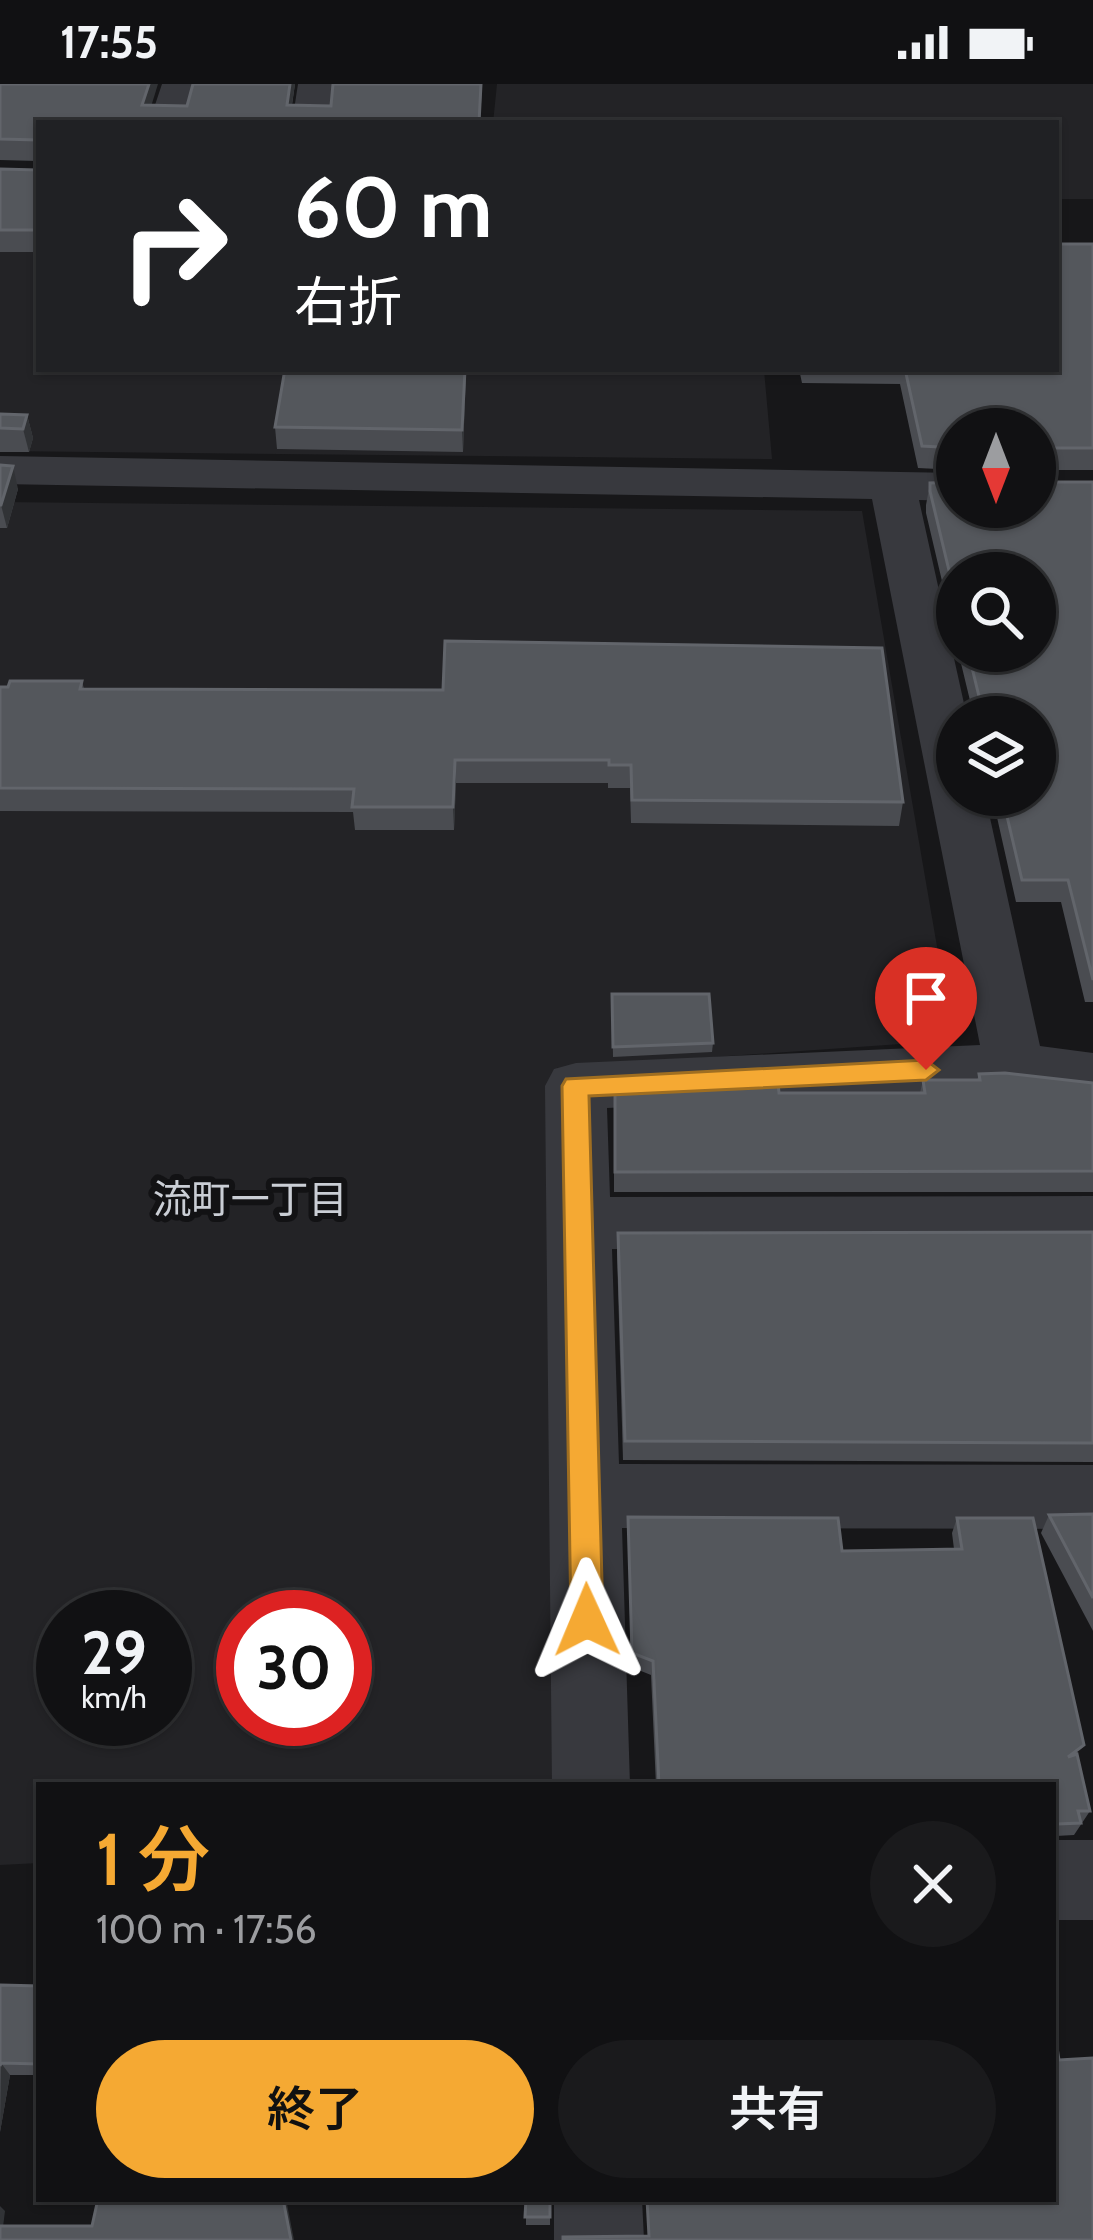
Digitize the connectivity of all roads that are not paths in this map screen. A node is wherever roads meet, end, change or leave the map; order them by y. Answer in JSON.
{"nodes":[{"id":1,"x":180,"y":84,"type":"edge"},
{"id":2,"x":316,"y":84,"type":"edge"},
{"id":3,"x":169,"y":120,"type":"edge"},
{"id":4,"x":311,"y":120,"type":"edge"},
{"id":5,"x":0,"y":470,"type":"edge"},
{"id":6,"x":893,"y":487,"type":"junction"},
{"id":7,"x":936,"y":487,"type":"edge"},
{"id":8,"x":937,"y":696,"type":"edge"},
{"id":9,"x":962,"y":816,"type":"edge"},
{"id":10,"x":1014,"y":1066,"type":"junction"},
{"id":11,"x":1093,"y":1076,"type":"edge"},
{"id":12,"x":1093,"y":1222,"type":"edge"},
{"id":13,"x":578,"y":1223,"type":"junction"},
{"id":14,"x":584,"y":1496,"type":"junction"},
{"id":15,"x":1093,"y":1497,"type":"edge"},
{"id":16,"x":591,"y":1782,"type":"edge"},
{"id":17,"x":1056,"y":1880,"type":"edge"},
{"id":18,"x":1093,"y":1880,"type":"edge"},
{"id":19,"x":598,"y":2202,"type":"edge"},
{"id":20,"x":599,"y":2240,"type":"edge"}],
"edges":[{"from":1,"to":3,"type":"street"},
{"from":2,"to":4,"type":"street"},
{"from":5,"to":6,"type":"street"},
{"from":6,"to":7,"type":"street"},
{"from":6,"to":8,"type":"street"},
{"from":9,"to":10,"type":"street"},
{"from":10,"to":11,"type":"street"},
{"from":10,"to":13,"type":"street"},
{"from":12,"to":13,"type":"street"},
{"from":13,"to":14,"type":"street"},
{"from":14,"to":15,"type":"street"},
{"from":14,"to":16,"type":"street"},
{"from":17,"to":18,"type":"street"},
{"from":19,"to":20,"type":"street"}]}
